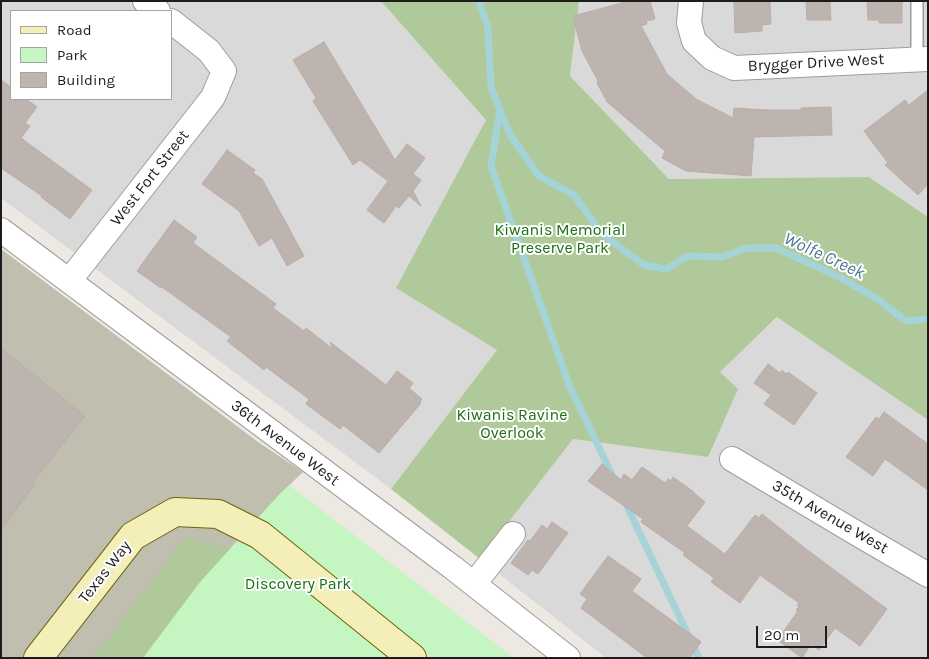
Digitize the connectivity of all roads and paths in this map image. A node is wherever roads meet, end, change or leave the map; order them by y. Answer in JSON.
{"nodes":[{"id":1,"x":145,"y":1,"type":"edge"},
{"id":2,"x":690,"y":1,"type":"edge"},
{"id":3,"x":917,"y":1,"type":"edge"},
{"id":4,"x":157,"y":10,"type":"edge"},
{"id":5,"x":172,"y":22,"type":"edge"},
{"id":6,"x":922,"y":59,"type":"edge"},
{"id":7,"x":1,"y":230,"type":"edge"},
{"id":8,"x":69,"y":282,"type":"junction"},
{"id":9,"x":732,"y":460,"type":"dead end"},
{"id":10,"x":513,"y":534,"type":"dead end"},
{"id":11,"x":928,"y":575,"type":"edge"},
{"id":12,"x":474,"y":584,"type":"junction"},
{"id":13,"x":38,"y":658,"type":"edge"},
{"id":14,"x":412,"y":658,"type":"edge"},
{"id":15,"x":568,"y":658,"type":"edge"}],
"edges":[{"from":1,"to":4,"type":"street"},
{"from":2,"to":6,"type":"street","name":"Brygger Drive West"},
{"from":3,"to":6,"type":"lane"},
{"from":5,"to":8,"type":"street","name":"West Fort Street"},
{"from":7,"to":8,"type":"street","name":"36th Avenue West"},
{"from":8,"to":12,"type":"street","name":"36th Avenue West"},
{"from":9,"to":11,"type":"street","name":"35th Avenue West"},
{"from":10,"to":12,"type":"street"},
{"from":12,"to":15,"type":"street","name":"36th Avenue West"},
{"from":13,"to":14,"type":"street","name":"Texas Way"}]}
